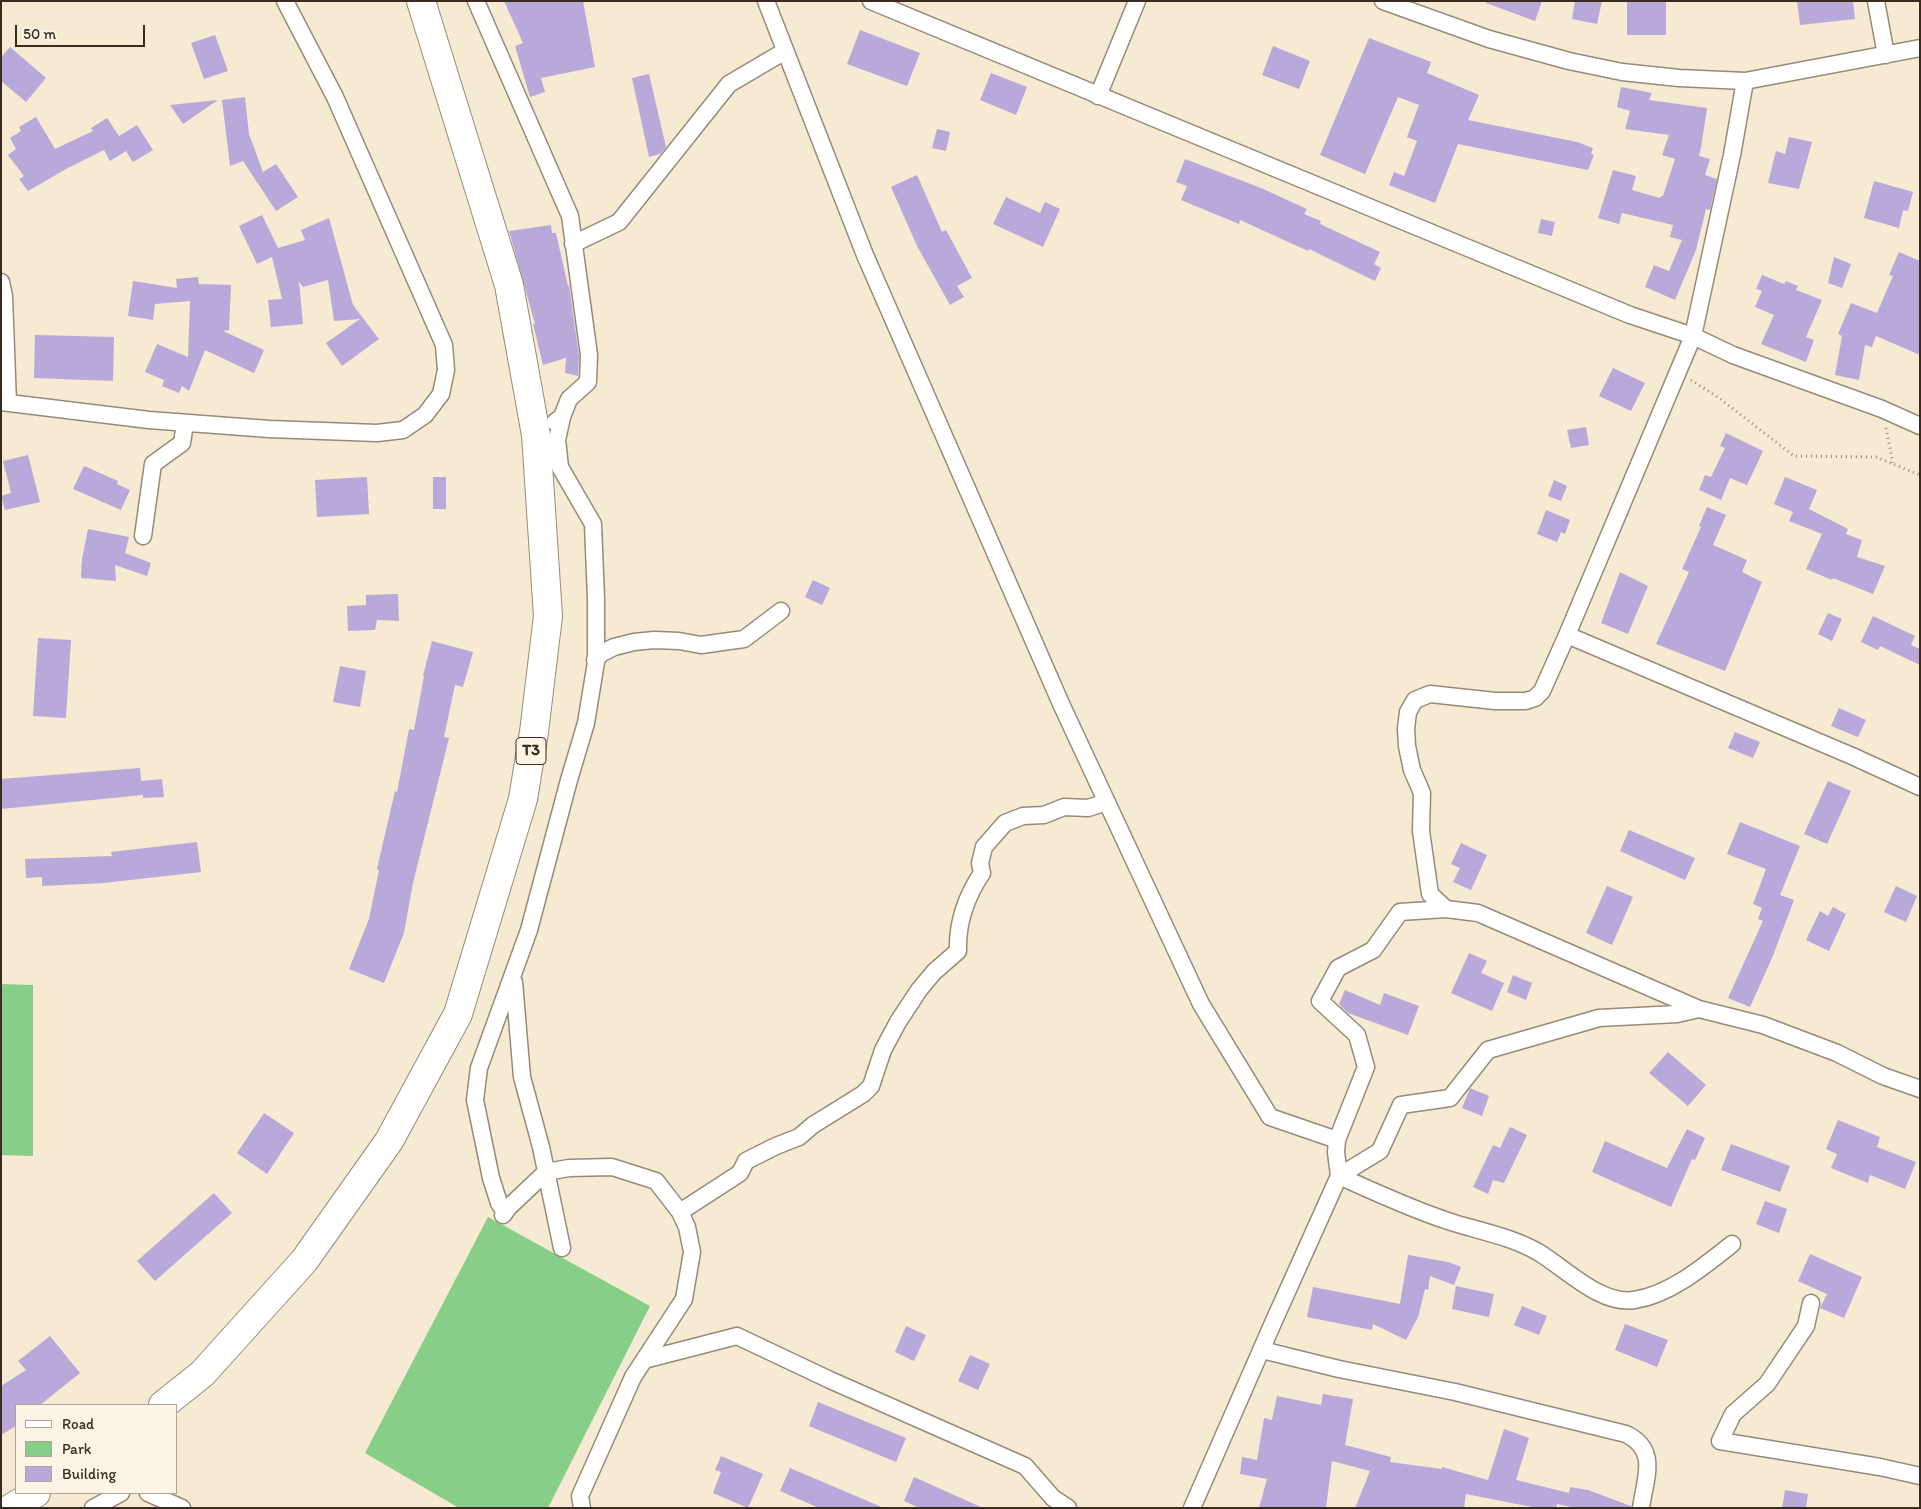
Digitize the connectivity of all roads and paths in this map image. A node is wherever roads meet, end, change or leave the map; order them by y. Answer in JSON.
{"nodes":[{"id":1,"x":285,"y":1,"type":"edge"},
{"id":2,"x":421,"y":1,"type":"edge"},
{"id":3,"x":476,"y":1,"type":"edge"},
{"id":4,"x":766,"y":1,"type":"edge"},
{"id":5,"x":871,"y":1,"type":"edge"},
{"id":6,"x":1137,"y":1,"type":"edge"},
{"id":7,"x":1383,"y":1,"type":"edge"},
{"id":8,"x":1876,"y":1,"type":"edge"},
{"id":9,"x":1920,"y":48,"type":"edge"},
{"id":10,"x":785,"y":51,"type":"junction"},
{"id":11,"x":1886,"y":55,"type":"junction"},
{"id":12,"x":1745,"y":81,"type":"junction"},
{"id":13,"x":1098,"y":96,"type":"junction"},
{"id":14,"x":573,"y":244,"type":"junction"},
{"id":15,"x":1,"y":282,"type":"edge"},
{"id":16,"x":1692,"y":336,"type":"junction"},
{"id":17,"x":1679,"y":372,"type":"junction"},
{"id":18,"x":5,"y":403,"type":"edge"},
{"id":19,"x":1882,"y":409,"type":"junction"},
{"id":20,"x":562,"y":417,"type":"junction"},
{"id":21,"x":185,"y":423,"type":"junction"},
{"id":22,"x":1920,"y":426,"type":"edge"},
{"id":23,"x":536,"y":435,"type":"junction"},
{"id":24,"x":1893,"y":464,"type":"junction"},
{"id":25,"x":1920,"y":476,"type":"edge"},
{"id":26,"x":143,"y":536,"type":"dead end"},
{"id":27,"x":781,"y":611,"type":"dead end"},
{"id":28,"x":1568,"y":636,"type":"junction"},
{"id":29,"x":595,"y":660,"type":"junction"},
{"id":30,"x":1920,"y":787,"type":"edge"},
{"id":31,"x":1107,"y":802,"type":"junction"},
{"id":32,"x":1446,"y":909,"type":"junction"},
{"id":33,"x":513,"y":977,"type":"junction"},
{"id":34,"x":1698,"y":1009,"type":"junction"},
{"id":35,"x":1920,"y":1089,"type":"edge"},
{"id":36,"x":1337,"y":1140,"type":"junction"},
{"id":37,"x":546,"y":1172,"type":"junction"},
{"id":38,"x":1339,"y":1176,"type":"junction"},
{"id":39,"x":680,"y":1212,"type":"junction"},
{"id":40,"x":1732,"y":1244,"type":"dead end"},
{"id":41,"x":562,"y":1248,"type":"dead end"},
{"id":42,"x":1811,"y":1302,"type":"dead end"},
{"id":43,"x":1262,"y":1350,"type":"junction"},
{"id":44,"x":644,"y":1360,"type":"junction"},
{"id":45,"x":164,"y":1404,"type":"edge"},
{"id":46,"x":1920,"y":1476,"type":"edge"},
{"id":47,"x":34,"y":1494,"type":"edge"},
{"id":48,"x":119,"y":1494,"type":"edge"},
{"id":49,"x":150,"y":1494,"type":"edge"},
{"id":50,"x":579,"y":1504,"type":"edge"},
{"id":51,"x":11,"y":1508,"type":"edge"},
{"id":52,"x":93,"y":1508,"type":"edge"},
{"id":53,"x":182,"y":1508,"type":"edge"},
{"id":54,"x":1068,"y":1508,"type":"edge"},
{"id":55,"x":1192,"y":1508,"type":"edge"},
{"id":56,"x":1641,"y":1508,"type":"edge"}],
"edges":[{"from":1,"to":21,"type":"street"},
{"from":2,"to":23,"type":"highway","number":"T3"},
{"from":3,"to":14,"type":"street"},
{"from":4,"to":10,"type":"street"},
{"from":5,"to":13,"type":"street"},
{"from":6,"to":13,"type":"street"},
{"from":7,"to":12,"type":"street"},
{"from":8,"to":11,"type":"street"},
{"from":9,"to":11,"type":"street"},
{"from":10,"to":14,"type":"street"},
{"from":10,"to":31,"type":"street"},
{"from":11,"to":12,"type":"street"},
{"from":12,"to":16,"type":"street"},
{"from":13,"to":16,"type":"street"},
{"from":14,"to":20,"type":"street"},
{"from":15,"to":18,"type":"street"},
{"from":16,"to":17,"type":"street"},
{"from":16,"to":19,"type":"street"},
{"from":17,"to":24,"type":"path"},
{"from":17,"to":28,"type":"street"},
{"from":18,"to":21,"type":"street"},
{"from":19,"to":22,"type":"street"},
{"from":19,"to":24,"type":"path"},
{"from":20,"to":23,"type":"street"},
{"from":20,"to":29,"type":"street"},
{"from":21,"to":26,"type":"street"},
{"from":23,"to":45,"type":"highway","number":"T3"},
{"from":24,"to":25,"type":"path"},
{"from":27,"to":29,"type":"street"},
{"from":28,"to":30,"type":"street"},
{"from":28,"to":32,"type":"street"},
{"from":29,"to":33,"type":"street"},
{"from":31,"to":36,"type":"street"},
{"from":31,"to":39,"type":"street"},
{"from":32,"to":34,"type":"street"},
{"from":32,"to":36,"type":"street"},
{"from":33,"to":37,"type":"street"},
{"from":33,"to":37,"type":"street"},
{"from":34,"to":35,"type":"street"},
{"from":34,"to":38,"type":"street"},
{"from":36,"to":38,"type":"street"},
{"from":37,"to":39,"type":"street"},
{"from":37,"to":41,"type":"street"},
{"from":38,"to":40,"type":"street"},
{"from":38,"to":43,"type":"street"},
{"from":39,"to":44,"type":"street"},
{"from":42,"to":46,"type":"street"},
{"from":43,"to":55,"type":"street"},
{"from":43,"to":56,"type":"street"},
{"from":44,"to":50,"type":"street"},
{"from":44,"to":54,"type":"street"},
{"from":47,"to":51,"type":"highway"},
{"from":48,"to":52,"type":"street"},
{"from":49,"to":53,"type":"street"}]}
